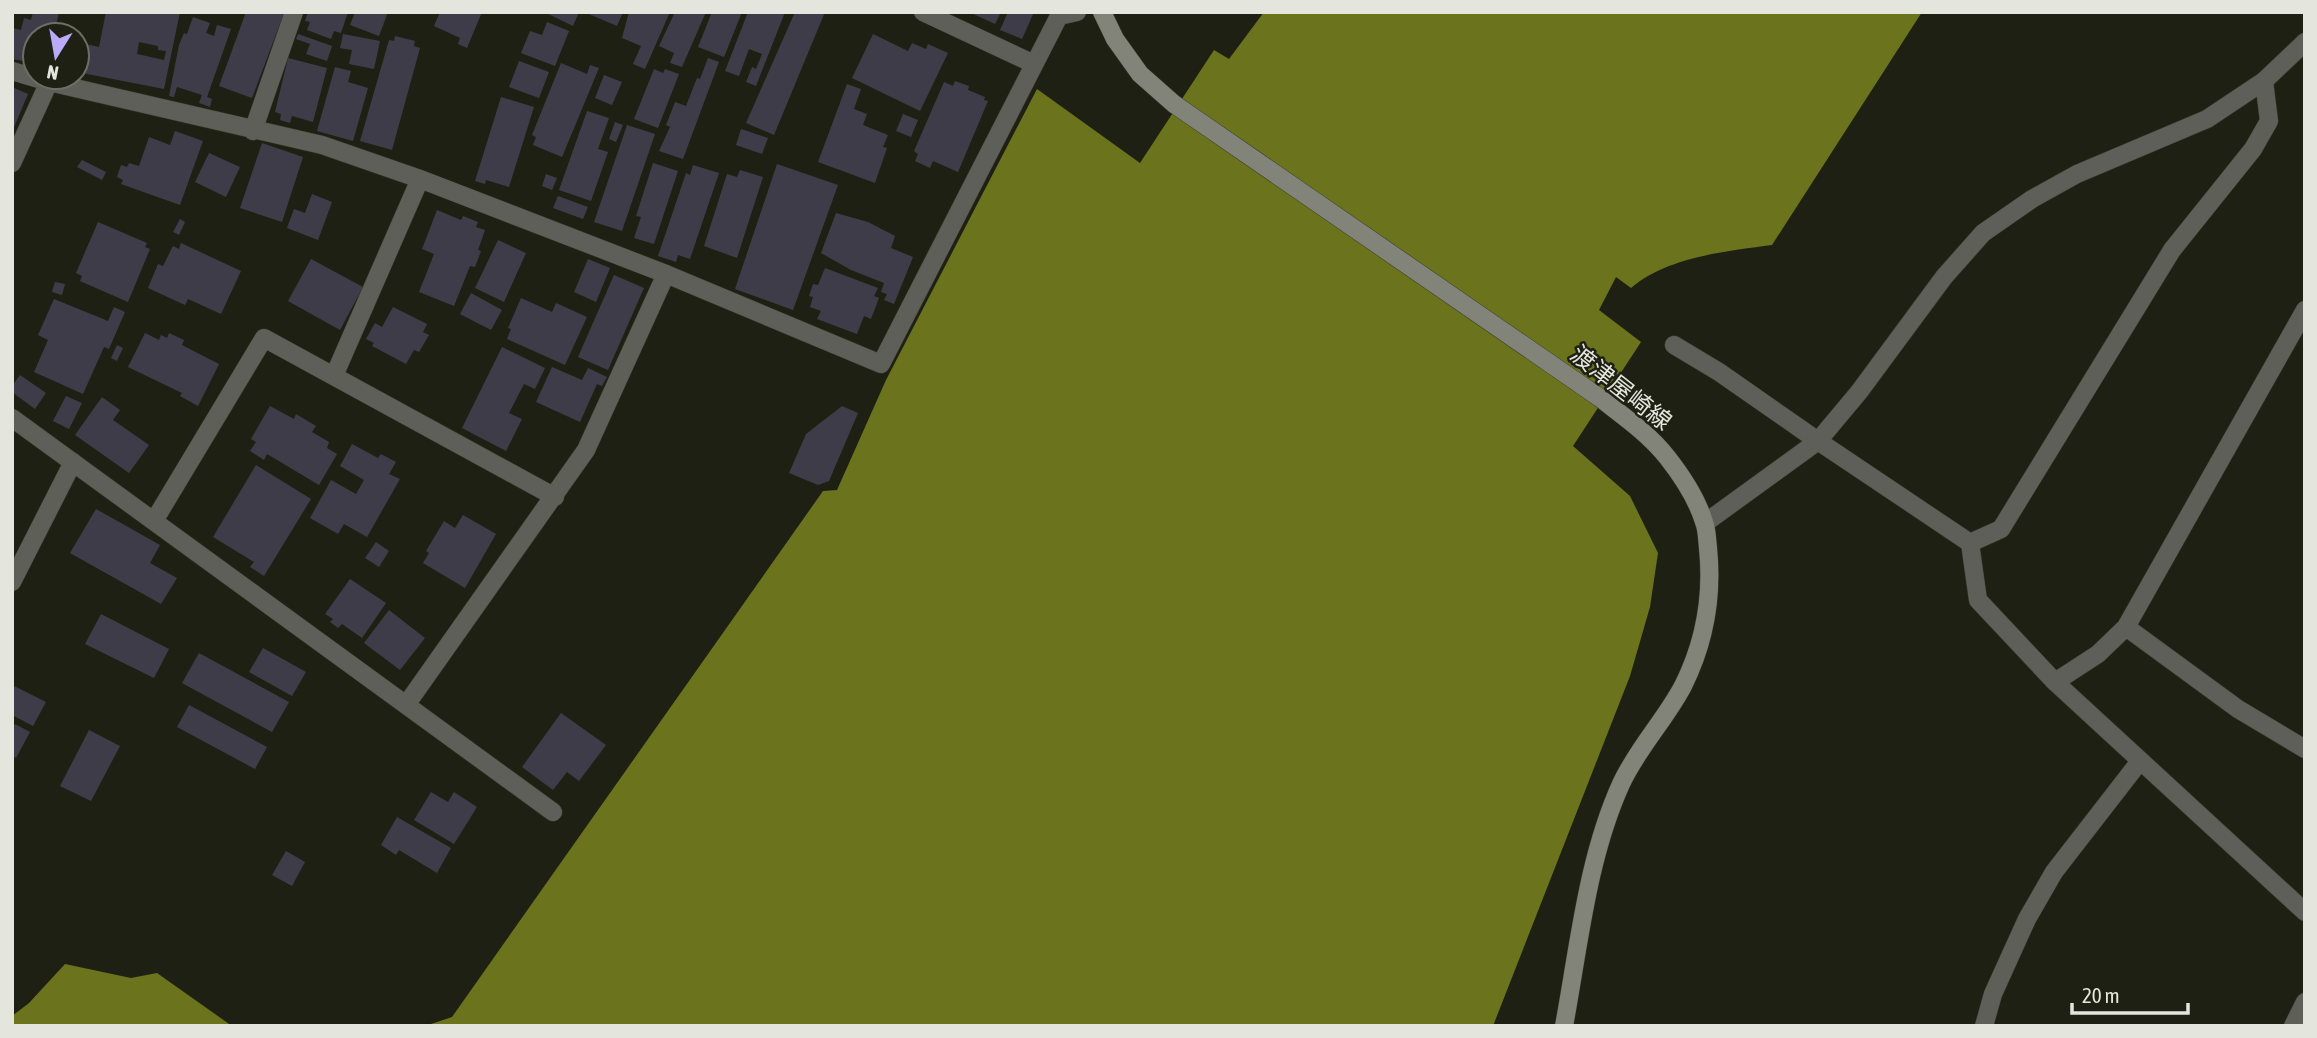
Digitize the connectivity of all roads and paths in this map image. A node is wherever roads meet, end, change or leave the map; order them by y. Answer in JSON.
{"nodes":[{"id":1,"x":294,"y":12,"type":"edge"},
{"id":2,"x":923,"y":12,"type":"edge"},
{"id":3,"x":1077,"y":12,"type":"edge"},
{"id":4,"x":1102,"y":12,"type":"edge"},
{"id":5,"x":2305,"y":42,"type":"edge"},
{"id":6,"x":1034,"y":64,"type":"junction"},
{"id":7,"x":2264,"y":81,"type":"junction"},
{"id":8,"x":45,"y":91,"type":"edge"},
{"id":9,"x":86,"y":91,"type":"edge"},
{"id":10,"x":253,"y":131,"type":"junction"},
{"id":11,"x":12,"y":163,"type":"edge"},
{"id":12,"x":419,"y":179,"type":"junction"},
{"id":13,"x":666,"y":274,"type":"junction"},
{"id":14,"x":2305,"y":310,"type":"edge"},
{"id":15,"x":1674,"y":345,"type":"dead end"},
{"id":16,"x":334,"y":376,"type":"junction"},
{"id":17,"x":12,"y":418,"type":"edge"},
{"id":18,"x":1818,"y":441,"type":"junction"},
{"id":19,"x":73,"y":462,"type":"junction"},
{"id":20,"x":555,"y":496,"type":"junction"},
{"id":21,"x":154,"y":521,"type":"junction"},
{"id":22,"x":1705,"y":523,"type":"junction"},
{"id":23,"x":1970,"y":542,"type":"junction"},
{"id":24,"x":12,"y":582,"type":"edge"},
{"id":25,"x":2126,"y":627,"type":"junction"},
{"id":26,"x":2055,"y":682,"type":"junction"},
{"id":27,"x":405,"y":705,"type":"junction"},
{"id":28,"x":2305,"y":749,"type":"edge"},
{"id":29,"x":2140,"y":761,"type":"junction"},
{"id":30,"x":553,"y":812,"type":"dead end"},
{"id":31,"x":2305,"y":912,"type":"edge"},
{"id":32,"x":2305,"y":1002,"type":"edge"},
{"id":33,"x":1986,"y":1025,"type":"edge"},
{"id":34,"x":1564,"y":1026,"type":"edge"},
{"id":35,"x":2293,"y":1026,"type":"edge"}],
"edges":[{"from":1,"to":10,"type":"street"},
{"from":2,"to":6,"type":"street"},
{"from":3,"to":6,"type":"street"},
{"from":4,"to":22,"type":"main road","name":"渡津屋崎線"},
{"from":5,"to":7,"type":"street"},
{"from":6,"to":13,"type":"street"},
{"from":7,"to":18,"type":"street"},
{"from":7,"to":23,"type":"street"},
{"from":8,"to":11,"type":"street"},
{"from":9,"to":10,"type":"street"},
{"from":10,"to":12,"type":"street"},
{"from":12,"to":13,"type":"street"},
{"from":12,"to":16,"type":"street"},
{"from":13,"to":20,"type":"street"},
{"from":14,"to":25,"type":"street"},
{"from":15,"to":18,"type":"street"},
{"from":16,"to":20,"type":"street"},
{"from":16,"to":21,"type":"street"},
{"from":17,"to":19,"type":"street"},
{"from":18,"to":22,"type":"street"},
{"from":18,"to":23,"type":"street"},
{"from":19,"to":21,"type":"street"},
{"from":19,"to":24,"type":"street"},
{"from":20,"to":27,"type":"street"},
{"from":21,"to":27,"type":"street"},
{"from":22,"to":34,"type":"main road","name":"渡津屋崎線"},
{"from":23,"to":26,"type":"street"},
{"from":25,"to":26,"type":"street"},
{"from":25,"to":28,"type":"street"},
{"from":26,"to":29,"type":"street"},
{"from":27,"to":30,"type":"street"},
{"from":29,"to":31,"type":"street"},
{"from":29,"to":33,"type":"street"},
{"from":32,"to":35,"type":"street"}]}
